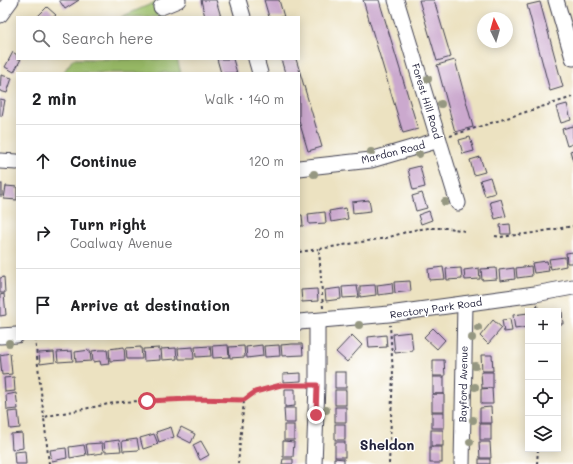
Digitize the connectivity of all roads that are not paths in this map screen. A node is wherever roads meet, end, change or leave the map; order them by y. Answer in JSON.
{"nodes":[{"id":1,"x":11,"y":0,"type":"edge"},
{"id":2,"x":178,"y":0,"type":"edge"},
{"id":3,"x":238,"y":0,"type":"edge"},
{"id":4,"x":396,"y":0,"type":"edge"},
{"id":5,"x":556,"y":0,"type":"edge"},
{"id":6,"x":161,"y":7,"type":"dead end"},
{"id":7,"x":0,"y":15,"type":"edge"},
{"id":8,"x":243,"y":16,"type":"edge"},
{"id":9,"x":573,"y":58,"type":"edge"},
{"id":10,"x":256,"y":60,"type":"edge"},
{"id":11,"x":260,"y":72,"type":"edge"},
{"id":12,"x":439,"y":140,"type":"junction"},
{"id":13,"x":0,"y":162,"type":"edge"},
{"id":14,"x":16,"y":162,"type":"edge"},
{"id":15,"x":300,"y":168,"type":"edge"},
{"id":16,"x":458,"y":203,"type":"dead end"},
{"id":17,"x":573,"y":287,"type":"edge"},
{"id":18,"x":465,"y":304,"type":"junction"},
{"id":19,"x":320,"y":321,"type":"junction"},
{"id":20,"x":300,"y":322,"type":"edge"},
{"id":21,"x":16,"y":335,"type":"edge"},
{"id":22,"x":0,"y":336,"type":"edge"},
{"id":23,"x":314,"y":464,"type":"edge"},
{"id":24,"x":462,"y":464,"type":"edge"}],
"edges":[{"from":1,"to":7,"type":"street"},
{"from":2,"to":6,"type":"street"},
{"from":3,"to":8,"type":"street"},
{"from":4,"to":12,"type":"street","name":"Forest Hill Road"},
{"from":5,"to":9,"type":"street"},
{"from":10,"to":11,"type":"street"},
{"from":12,"to":15,"type":"street","name":"Mardon Road"},
{"from":12,"to":16,"type":"street","name":"Forest Hill Road"},
{"from":13,"to":14,"type":"street"},
{"from":17,"to":18,"type":"street","name":"Rectory Park Road"},
{"from":18,"to":19,"type":"street","name":"Rectory Park Road"},
{"from":18,"to":24,"type":"street","name":"Bayford Avenue"},
{"from":19,"to":20,"type":"street","name":"Rectory Park Road"},
{"from":19,"to":23,"type":"street"},
{"from":21,"to":22,"type":"street"}]}
